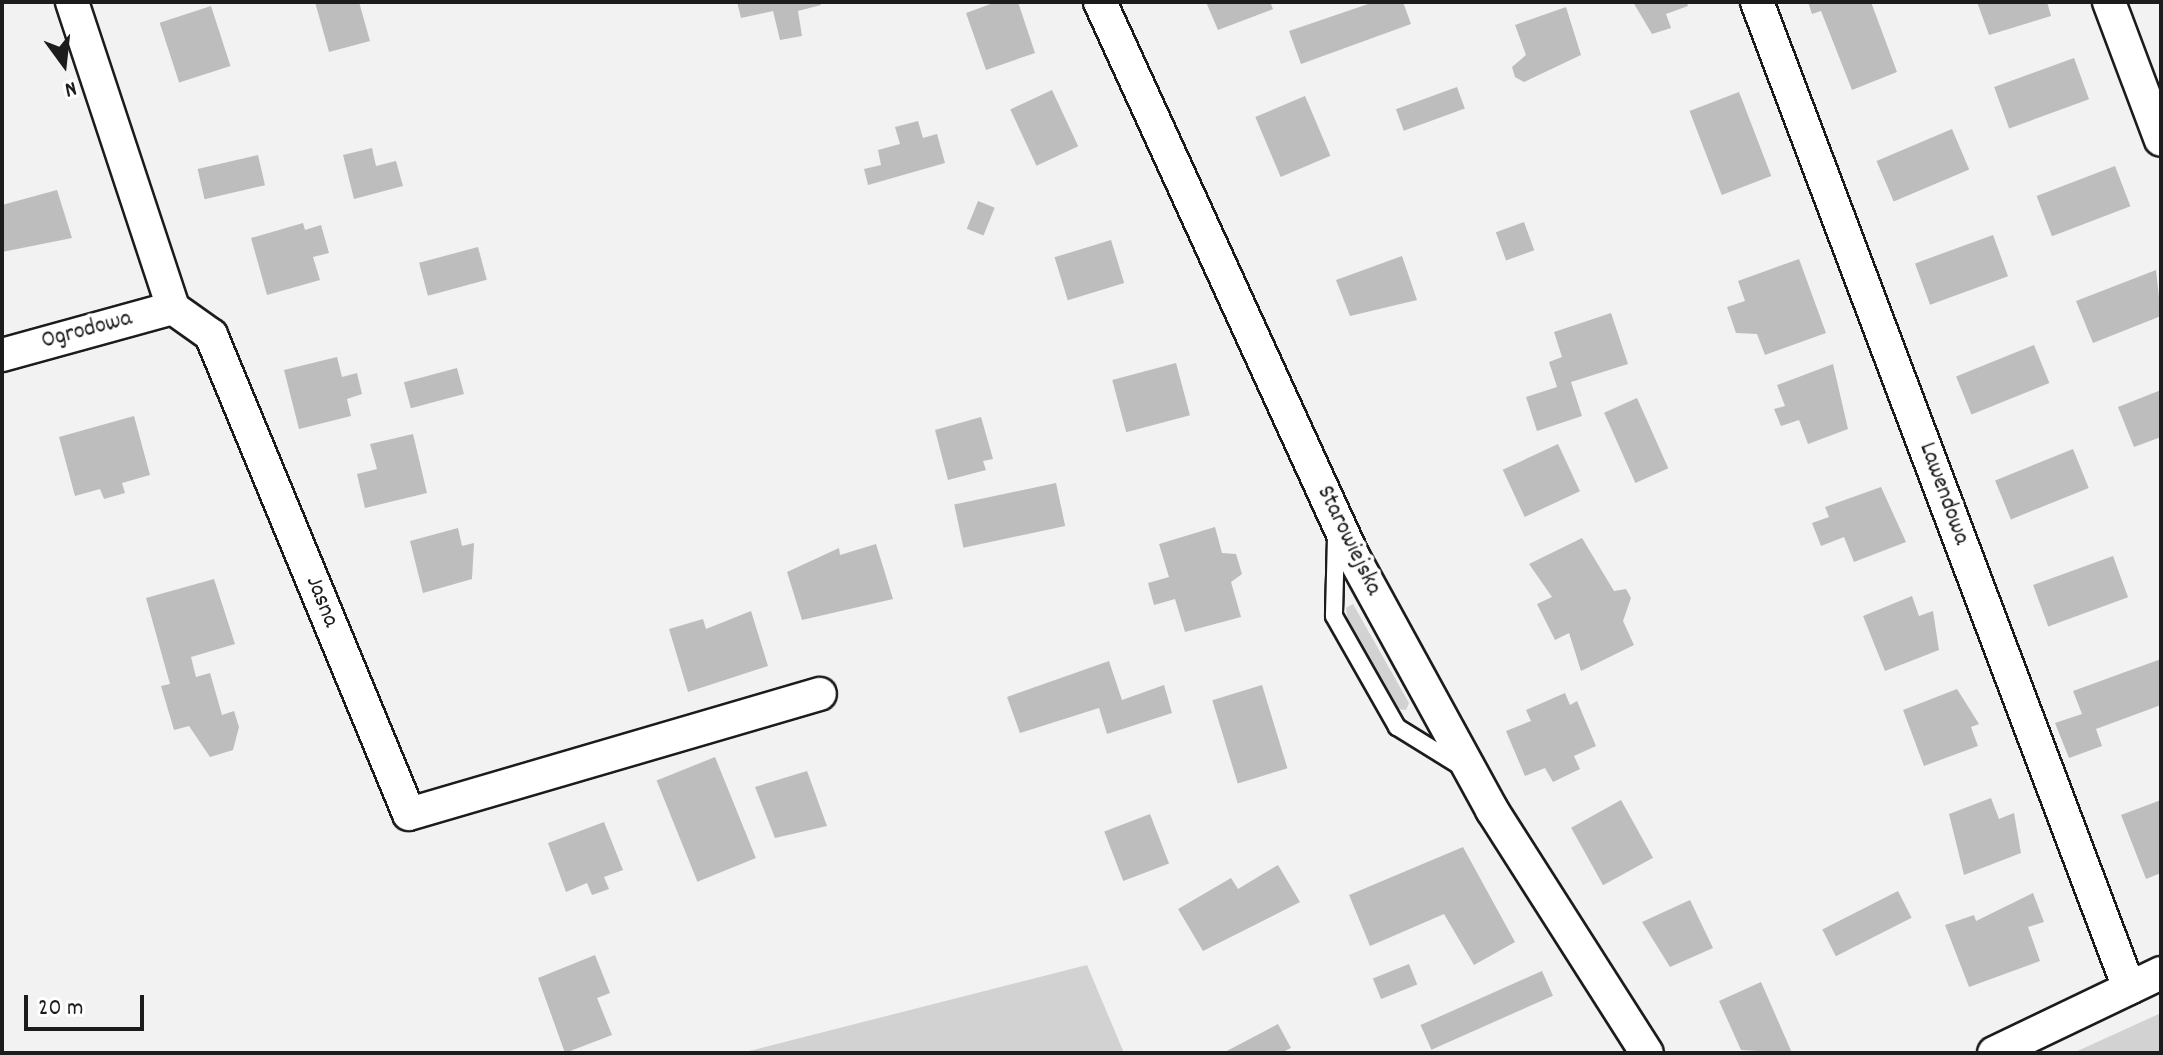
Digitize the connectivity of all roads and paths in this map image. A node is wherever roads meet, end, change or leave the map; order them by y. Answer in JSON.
{"nodes":[{"id":1,"x":72,"y":2,"type":"edge"},
{"id":2,"x":1100,"y":2,"type":"edge"},
{"id":3,"x":1757,"y":2,"type":"edge"},
{"id":4,"x":2109,"y":2,"type":"edge"},
{"id":5,"x":2161,"y":140,"type":"edge"},
{"id":6,"x":173,"y":308,"type":"junction"},
{"id":7,"x":2,"y":355,"type":"edge"},
{"id":8,"x":1336,"y":523,"type":"junction"},
{"id":9,"x":820,"y":694,"type":"dead end"},
{"id":10,"x":1473,"y":774,"type":"junction"},
{"id":11,"x":2161,"y":973,"type":"edge"},
{"id":12,"x":2129,"y":988,"type":"junction"},
{"id":13,"x":1647,"y":1053,"type":"edge"},
{"id":14,"x":1994,"y":1053,"type":"edge"}],
"edges":[{"from":1,"to":6,"type":"street"},
{"from":2,"to":8,"type":"street","name":"Starowiejska"},
{"from":3,"to":12,"type":"street","name":"Lawendowa"},
{"from":4,"to":5,"type":"street"},
{"from":6,"to":7,"type":"street","name":"Ogrodowa"},
{"from":6,"to":9,"type":"street","name":"Jasna"},
{"from":8,"to":10,"type":"street","name":"Starowiejska"},
{"from":8,"to":10,"type":"lane"},
{"from":10,"to":13,"type":"street","name":"Starowiejska"},
{"from":11,"to":12,"type":"street"},
{"from":12,"to":14,"type":"street"}]}
